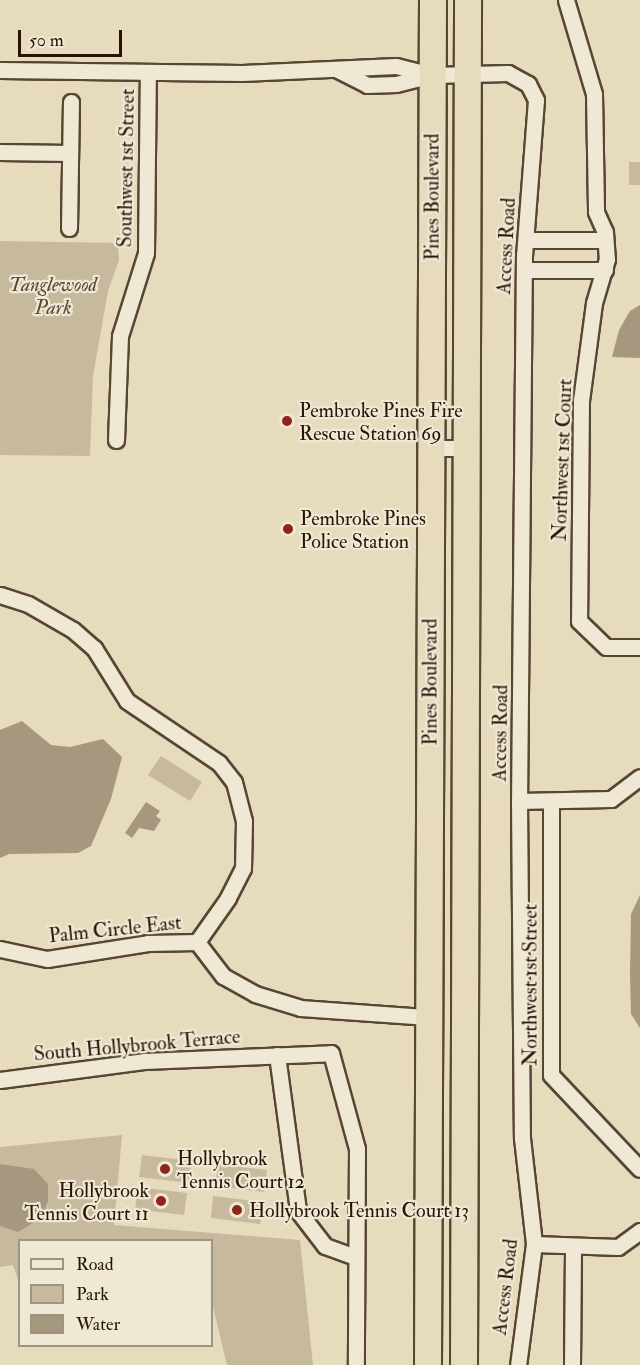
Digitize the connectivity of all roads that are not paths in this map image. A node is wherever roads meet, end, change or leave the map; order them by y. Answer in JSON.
{"nodes":[{"id":1,"x":433,"y":0,"type":"edge"},
{"id":2,"x":468,"y":0,"type":"edge"},
{"id":3,"x":566,"y":0,"type":"edge"},
{"id":4,"x":0,"y":69,"type":"edge"},
{"id":5,"x":148,"y":73,"type":"junction"},
{"id":6,"x":469,"y":74,"type":"junction"},
{"id":7,"x":433,"y":75,"type":"junction"},
{"id":8,"x":71,"y":102,"type":"dead end"},
{"id":9,"x":0,"y":152,"type":"edge"},
{"id":10,"x":70,"y":153,"type":"junction"},
{"id":11,"x":69,"y":228,"type":"dead end"},
{"id":12,"x":526,"y":240,"type":"junction"},
{"id":13,"x":605,"y":240,"type":"junction"},
{"id":14,"x":524,"y":270,"type":"junction"},
{"id":15,"x":605,"y":270,"type":"junction"},
{"id":16,"x":116,"y":440,"type":"dead end"},
{"id":17,"x":431,"y":447,"type":"junction"},
{"id":18,"x":466,"y":448,"type":"junction"},
{"id":19,"x":0,"y":595,"type":"edge"},
{"id":20,"x":640,"y":646,"type":"edge"},
{"id":21,"x":640,"y":777,"type":"edge"},
{"id":22,"x":519,"y":801,"type":"junction"},
{"id":23,"x":551,"y":802,"type":"junction"},
{"id":24,"x":197,"y":942,"type":"junction"},
{"id":25,"x":0,"y":949,"type":"edge"},
{"id":26,"x":428,"y":1017,"type":"junction"},
{"id":27,"x":277,"y":1055,"type":"junction"},
{"id":28,"x":0,"y":1080,"type":"edge"},
{"id":29,"x":464,"y":1102,"type":"junction"},
{"id":30,"x":640,"y":1169,"type":"edge"},
{"id":31,"x":640,"y":1231,"type":"edge"},
{"id":32,"x":534,"y":1245,"type":"junction"},
{"id":33,"x":573,"y":1247,"type":"junction"},
{"id":34,"x":356,"y":1257,"type":"junction"},
{"id":35,"x":428,"y":1310,"type":"junction"},
{"id":36,"x":356,"y":1365,"type":"edge"},
{"id":37,"x":428,"y":1365,"type":"edge"},
{"id":38,"x":443,"y":1365,"type":"edge"},
{"id":39,"x":464,"y":1365,"type":"edge"},
{"id":40,"x":518,"y":1365,"type":"edge"},
{"id":41,"x":573,"y":1365,"type":"edge"}],
"edges":[{"from":1,"to":7,"type":"highway","name":"Pines Boulevard"},
{"from":2,"to":6,"type":"highway","name":"Pines Boulevard"},
{"from":3,"to":13,"type":"street","name":"Northwest 1st Court"},
{"from":4,"to":5,"type":"street"},
{"from":5,"to":7,"type":"street"},
{"from":5,"to":16,"type":"street","name":"Southwest 1st Street"},
{"from":6,"to":7,"type":"street"},
{"from":6,"to":12,"type":"street","name":"Access Road"},
{"from":6,"to":18,"type":"highway","name":"Pines Boulevard"},
{"from":7,"to":17,"type":"highway","name":"Pines Boulevard"},
{"from":8,"to":10,"type":"street"},
{"from":9,"to":10,"type":"street"},
{"from":10,"to":11,"type":"street"},
{"from":12,"to":13,"type":"street"},
{"from":12,"to":14,"type":"street","name":"Access Road"},
{"from":13,"to":15,"type":"street","name":"Northwest 1st Court"},
{"from":14,"to":15,"type":"street"},
{"from":14,"to":22,"type":"street","name":"Access Road"},
{"from":15,"to":20,"type":"street","name":"Northwest 1st Court"},
{"from":17,"to":18,"type":"street"},
{"from":17,"to":26,"type":"highway","name":"Pines Boulevard"},
{"from":18,"to":29,"type":"highway","name":"Pines Boulevard"},
{"from":19,"to":24,"type":"street"},
{"from":21,"to":23,"type":"street"},
{"from":22,"to":23,"type":"street"},
{"from":22,"to":32,"type":"street","name":"Access Road"},
{"from":23,"to":30,"type":"street","name":"Northwest 1st Street"},
{"from":24,"to":25,"type":"street","name":"Palm Circle East"},
{"from":24,"to":26,"type":"street","name":"Palm Circle East"},
{"from":26,"to":29,"type":"highway"},
{"from":26,"to":35,"type":"highway","name":"Pines Boulevard"},
{"from":27,"to":28,"type":"street","name":"South Hollybrook Terrace"},
{"from":27,"to":34,"type":"street"},
{"from":27,"to":34,"type":"street","name":"South Hollybrook Terrace"},
{"from":29,"to":39,"type":"highway","name":"Pines Boulevard"},
{"from":31,"to":33,"type":"street"},
{"from":32,"to":33,"type":"street"},
{"from":32,"to":40,"type":"street","name":"Access Road"},
{"from":33,"to":41,"type":"street"},
{"from":34,"to":36,"type":"street","name":"South Hollybrook Terrace"},
{"from":35,"to":37,"type":"highway","name":"Pines Boulevard"},
{"from":35,"to":38,"type":"highway"}]}
